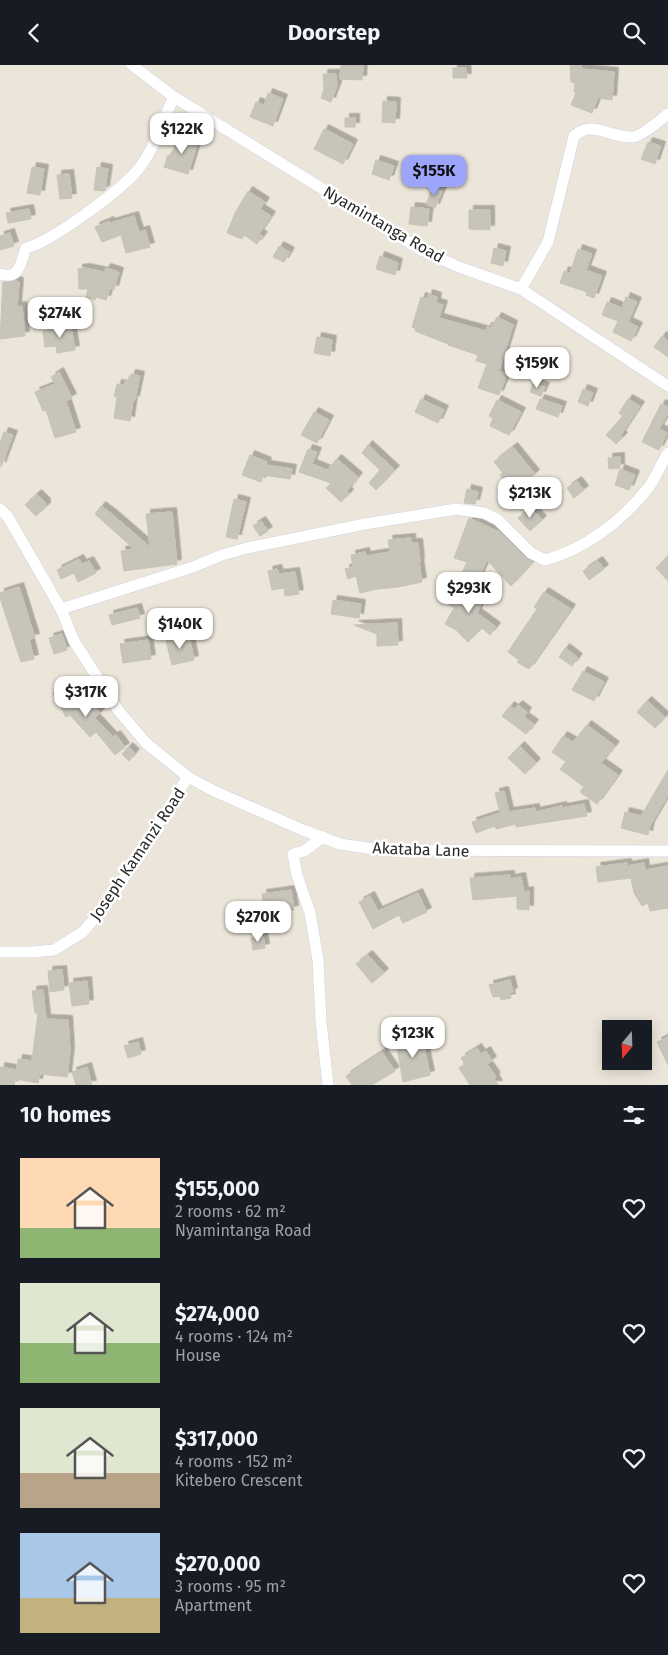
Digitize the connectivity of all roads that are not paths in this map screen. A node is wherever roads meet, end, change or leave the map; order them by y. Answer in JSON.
{"nodes":[{"id":1,"x":132,"y":65,"type":"edge"},
{"id":2,"x":174,"y":97,"type":"junction"},
{"id":3,"x":668,"y":114,"type":"edge"},
{"id":4,"x":0,"y":274,"type":"edge"},
{"id":5,"x":521,"y":289,"type":"junction"},
{"id":6,"x":668,"y":386,"type":"edge"},
{"id":7,"x":668,"y":453,"type":"edge"},
{"id":8,"x":0,"y":509,"type":"edge"},
{"id":9,"x":61,"y":609,"type":"junction"},
{"id":10,"x":188,"y":777,"type":"junction"},
{"id":11,"x":323,"y":837,"type":"junction"},
{"id":12,"x":668,"y":851,"type":"edge"},
{"id":13,"x":0,"y":951,"type":"edge"},
{"id":14,"x":328,"y":1085,"type":"edge"}],
"edges":[{"from":1,"to":2,"type":"street","name":"Nyamintanga Road"},
{"from":2,"to":4,"type":"street"},
{"from":2,"to":5,"type":"street","name":"Nyamintanga Road"},
{"from":3,"to":5,"type":"street"},
{"from":5,"to":6,"type":"street","name":"Nyamintanga Road"},
{"from":7,"to":9,"type":"street"},
{"from":8,"to":9,"type":"street","name":"Akataba Lane"},
{"from":9,"to":10,"type":"street","name":"Akataba Lane"},
{"from":10,"to":11,"type":"street","name":"Akataba Lane"},
{"from":10,"to":13,"type":"street","name":"Joseph Kamanzi Road"},
{"from":11,"to":12,"type":"street","name":"Akataba Lane"},
{"from":11,"to":14,"type":"street"}]}
